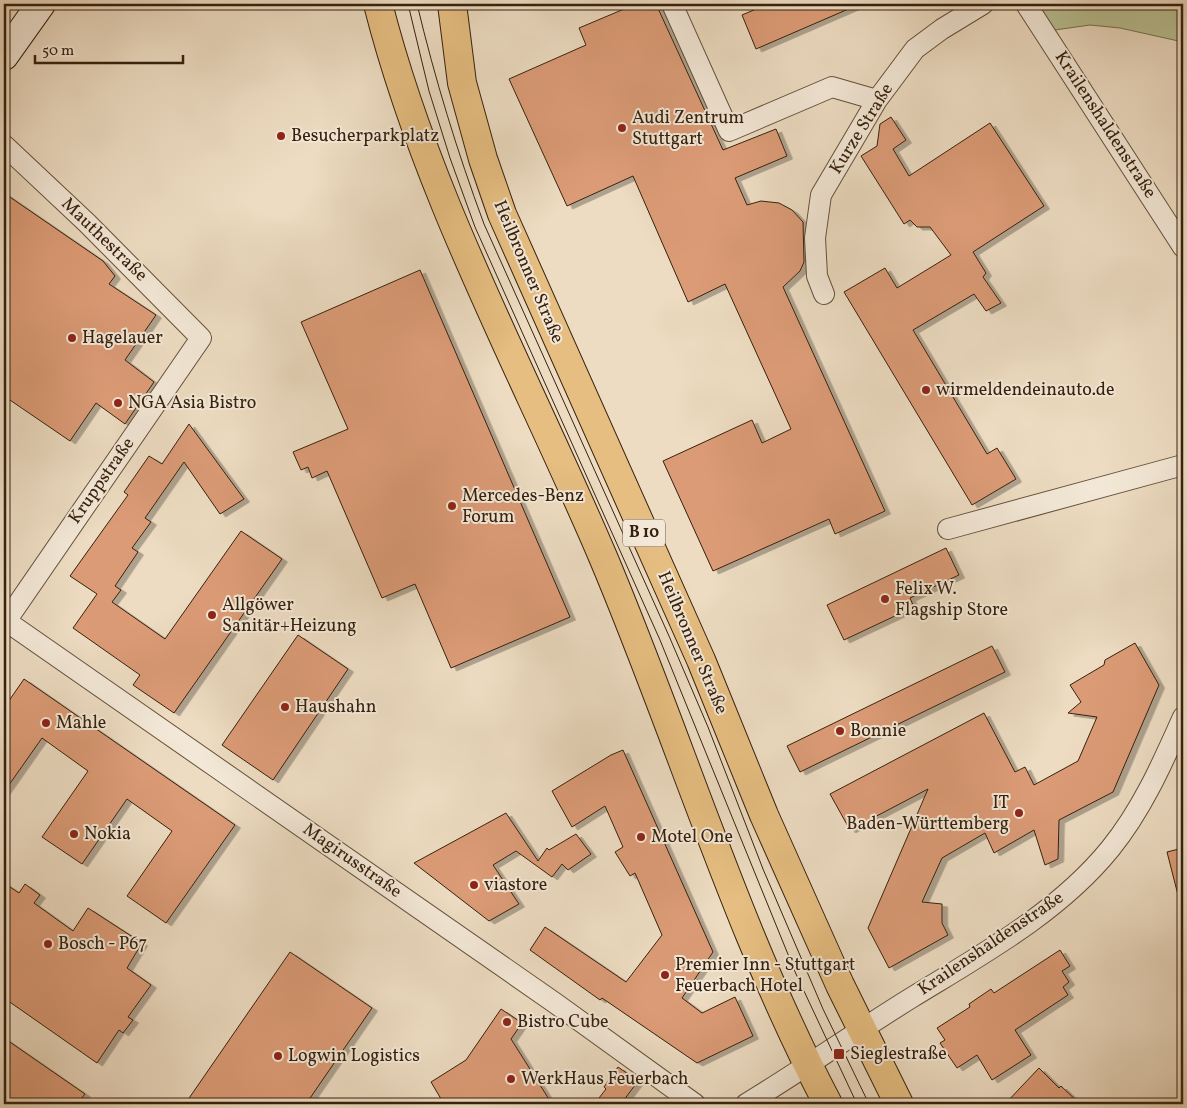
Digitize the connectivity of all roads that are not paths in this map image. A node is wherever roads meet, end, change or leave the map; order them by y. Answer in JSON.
{"nodes":[{"id":1,"x":41,"y":4,"type":"edge"},
{"id":2,"x":378,"y":4,"type":"edge"},
{"id":3,"x":452,"y":4,"type":"edge"},
{"id":4,"x":672,"y":4,"type":"edge"},
{"id":5,"x":983,"y":4,"type":"edge"},
{"id":6,"x":1026,"y":4,"type":"edge"},
{"id":7,"x":4,"y":56,"type":"edge"},
{"id":8,"x":877,"y":100,"type":"junction"},
{"id":9,"x":4,"y":145,"type":"edge"},
{"id":10,"x":1183,"y":247,"type":"edge"},
{"id":11,"x":824,"y":294,"type":"dead end"},
{"id":12,"x":200,"y":338,"type":"joint"},
{"id":13,"x":1183,"y":465,"type":"edge"},
{"id":14,"x":948,"y":529,"type":"dead end"},
{"id":15,"x":5,"y":622,"type":"edge"},
{"id":16,"x":1183,"y":717,"type":"edge"},
{"id":17,"x":862,"y":1030,"type":"junction"},
{"id":18,"x":808,"y":1066,"type":"junction"},
{"id":19,"x":695,"y":1104,"type":"edge"},
{"id":20,"x":746,"y":1104,"type":"edge"},
{"id":21,"x":828,"y":1104,"type":"edge"},
{"id":22,"x":899,"y":1104,"type":"edge"}],
"edges":[{"from":1,"to":7,"type":"main road"},
{"from":2,"to":18,"type":"main road","number":"B 10"},
{"from":3,"to":17,"type":"main road","name":"Heilbronner Straße","number":"B 10"},
{"from":4,"to":8,"type":"street"},
{"from":5,"to":8,"type":"street","name":"Kurze Straße"},
{"from":6,"to":10,"type":"street","name":"Krailenshaldenstraße"},
{"from":8,"to":11,"type":"street","name":"Kurze Straße"},
{"from":9,"to":12,"type":"street","name":"Mauthestraße"},
{"from":12,"to":15,"type":"street","name":"Kruppstraße"},
{"from":13,"to":14,"type":"street"},
{"from":15,"to":19,"type":"street","name":"Magirusstraße"},
{"from":16,"to":17,"type":"street","name":"Krailenshaldenstraße"},
{"from":17,"to":18,"type":"street","name":"Krailenshaldenstraße"},
{"from":17,"to":22,"type":"main road","name":"Heilbronner Straße","number":"B 10"},
{"from":18,"to":20,"type":"street"},
{"from":18,"to":21,"type":"main road","number":"B 10"}]}
